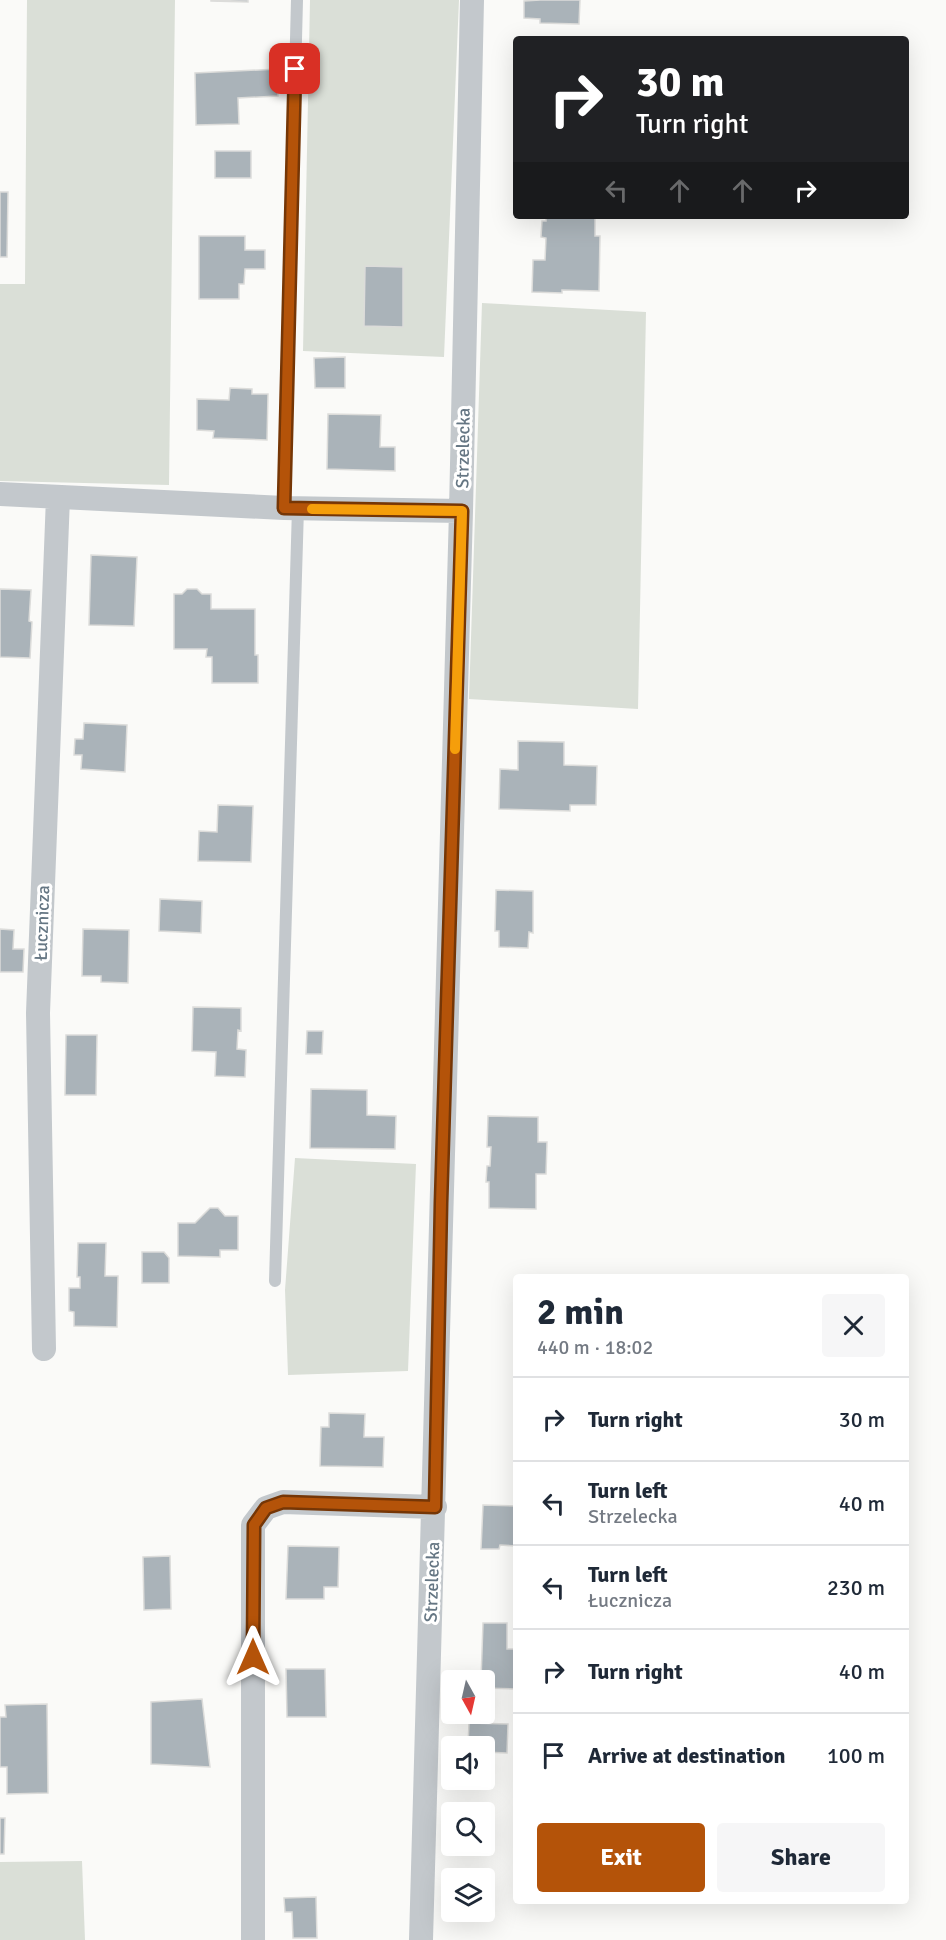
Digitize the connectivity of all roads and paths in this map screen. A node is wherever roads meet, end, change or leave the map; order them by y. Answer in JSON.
{"nodes":[{"id":1,"x":297,"y":0,"type":"edge"},
{"id":2,"x":472,"y":0,"type":"edge"},
{"id":3,"x":0,"y":494,"type":"edge"},
{"id":4,"x":58,"y":497,"type":"junction"},
{"id":5,"x":291,"y":508,"type":"junction"},
{"id":6,"x":462,"y":511,"type":"junction"},
{"id":7,"x":275,"y":1281,"type":"dead end"},
{"id":8,"x":44,"y":1349,"type":"dead end"},
{"id":9,"x":435,"y":1507,"type":"junction"},
{"id":10,"x":253,"y":1940,"type":"edge"},
{"id":11,"x":421,"y":1940,"type":"edge"}],
"edges":[{"from":1,"to":5,"type":"lane"},
{"from":2,"to":6,"type":"street","name":"Strzelecka"},
{"from":3,"to":4,"type":"street"},
{"from":4,"to":5,"type":"street"},
{"from":4,"to":8,"type":"street","name":"Łucznicza"},
{"from":5,"to":6,"type":"street"},
{"from":5,"to":7,"type":"lane"},
{"from":6,"to":9,"type":"street","name":"Strzelecka"},
{"from":9,"to":10,"type":"street"},
{"from":9,"to":11,"type":"street","name":"Strzelecka"}]}
